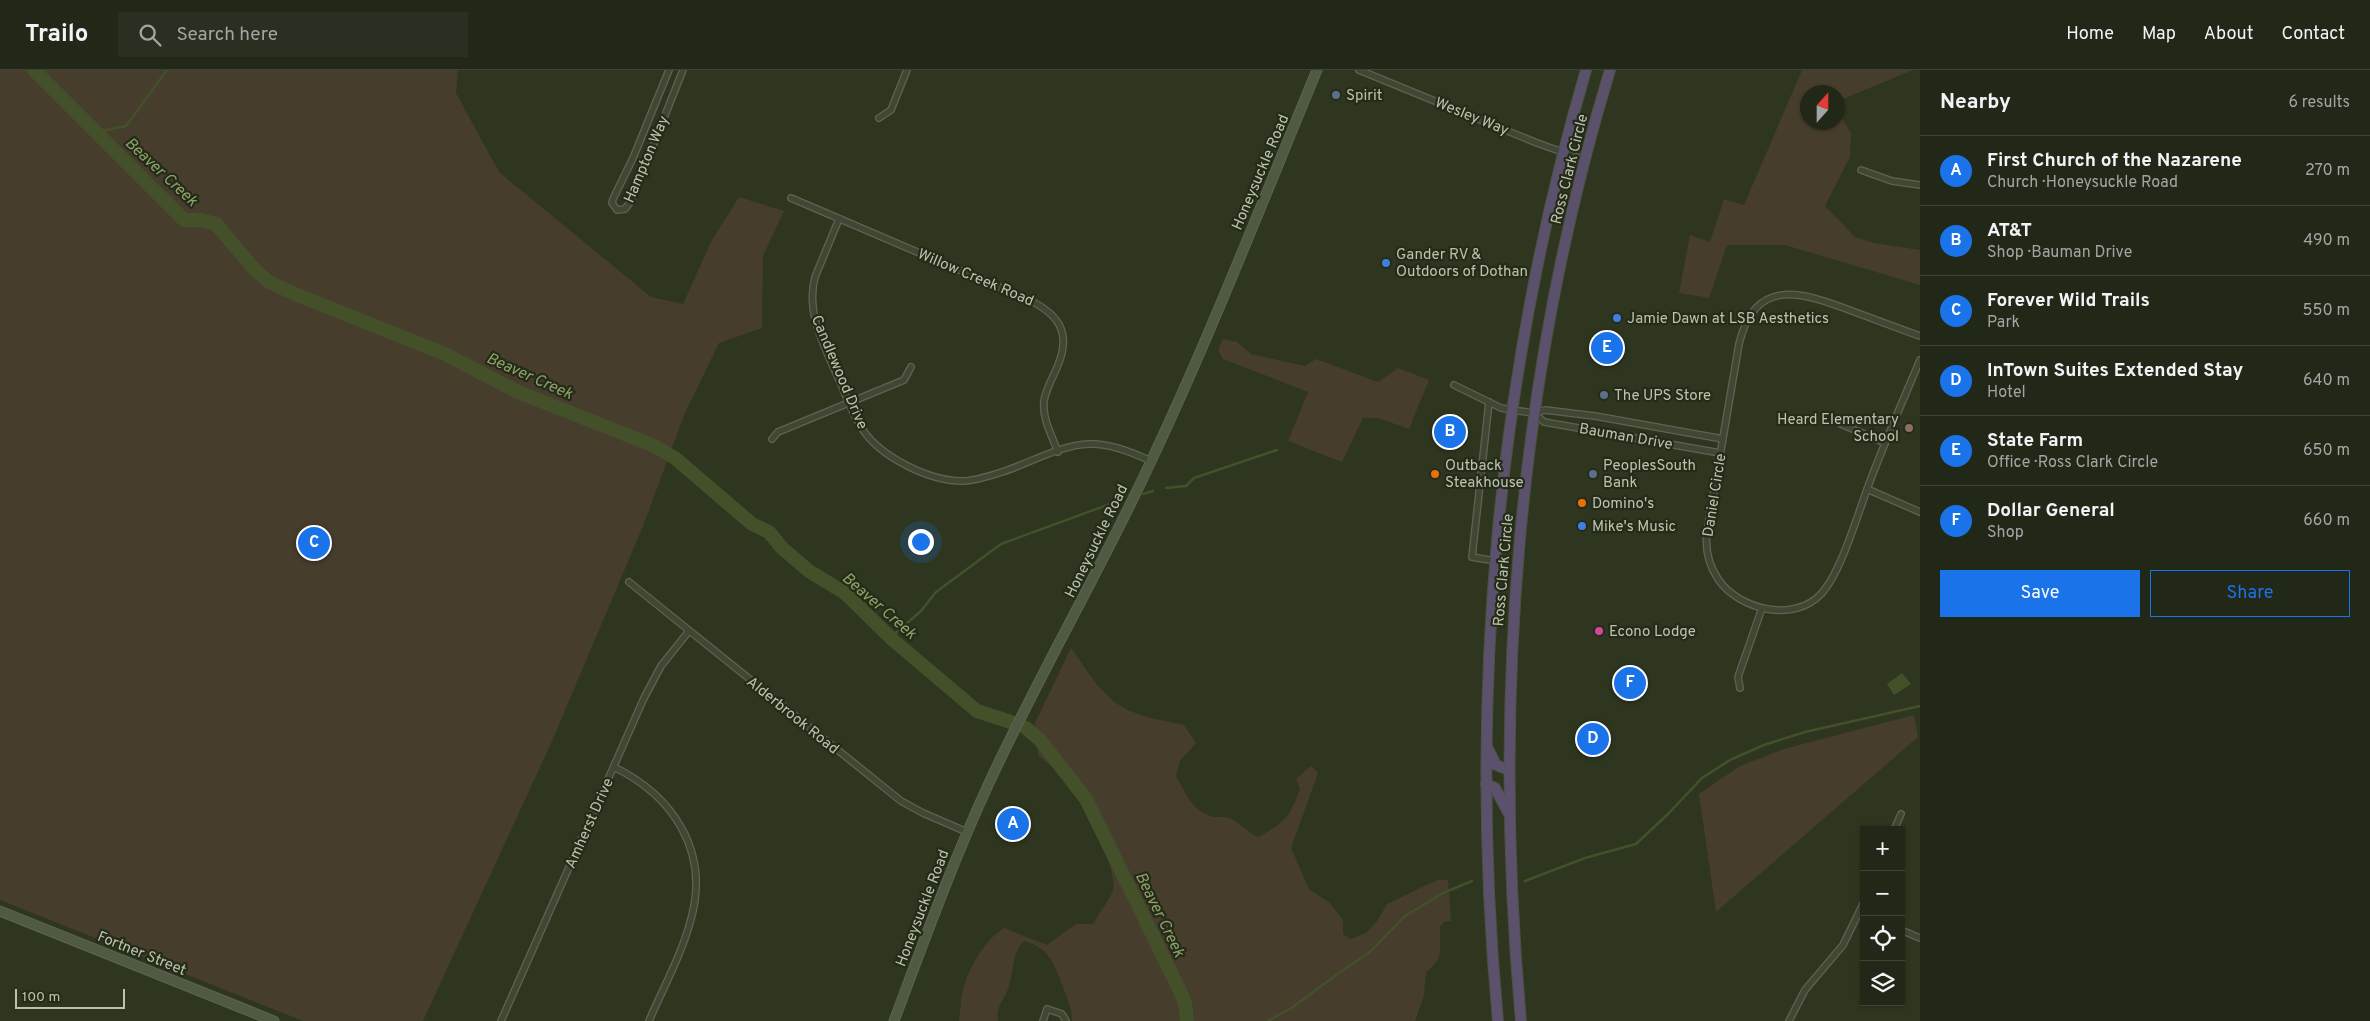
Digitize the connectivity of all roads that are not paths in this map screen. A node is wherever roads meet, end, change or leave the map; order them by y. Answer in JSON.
{"nodes":[{"id":1,"x":669,"y":70,"type":"edge"},
{"id":2,"x":683,"y":70,"type":"edge"},
{"id":3,"x":907,"y":70,"type":"edge"},
{"id":4,"x":1317,"y":70,"type":"edge"},
{"id":5,"x":1359,"y":70,"type":"edge"},
{"id":6,"x":1586,"y":70,"type":"edge"},
{"id":7,"x":1610,"y":70,"type":"edge"},
{"id":8,"x":879,"y":118,"type":"dead end"},
{"id":9,"x":1563,"y":152,"type":"junction"},
{"id":10,"x":1586,"y":160,"type":"junction"},
{"id":11,"x":1860,"y":170,"type":"dead end"},
{"id":12,"x":1920,"y":184,"type":"edge"},
{"id":13,"x":791,"y":198,"type":"dead end"},
{"id":14,"x":839,"y":219,"type":"junction"},
{"id":15,"x":1920,"y":336,"type":"edge"},
{"id":16,"x":1920,"y":360,"type":"edge"},
{"id":17,"x":911,"y":367,"type":"dead end"},
{"id":18,"x":1454,"y":385,"type":"dead end"},
{"id":19,"x":1489,"y":402,"type":"junction"},
{"id":20,"x":849,"y":403,"type":"junction"},
{"id":21,"x":1512,"y":410,"type":"junction"},
{"id":22,"x":1534,"y":413,"type":"junction"},
{"id":23,"x":1841,"y":424,"type":"dead end"},
{"id":24,"x":1723,"y":439,"type":"junction"},
{"id":25,"x":772,"y":440,"type":"dead end"},
{"id":26,"x":1885,"y":443,"type":"junction"},
{"id":27,"x":1058,"y":452,"type":"junction"},
{"id":28,"x":1720,"y":453,"type":"junction"},
{"id":29,"x":1151,"y":461,"type":"junction"},
{"id":30,"x":1867,"y":489,"type":"junction"},
{"id":31,"x":1920,"y":512,"type":"edge"},
{"id":32,"x":1495,"y":561,"type":"junction"},
{"id":33,"x":628,"y":582,"type":"dead end"},
{"id":34,"x":1762,"y":608,"type":"junction"},
{"id":35,"x":688,"y":631,"type":"junction"},
{"id":36,"x":1740,"y":688,"type":"dead end"},
{"id":37,"x":1487,"y":746,"type":"junction"},
{"id":38,"x":614,"y":767,"type":"junction"},
{"id":39,"x":1509,"y":770,"type":"junction"},
{"id":40,"x":1486,"y":784,"type":"junction"},
{"id":41,"x":1509,"y":814,"type":"junction"},
{"id":42,"x":1901,"y":814,"type":"dead end"},
{"id":43,"x":1896,"y":826,"type":"edge"},
{"id":44,"x":967,"y":832,"type":"junction"},
{"id":45,"x":0,"y":911,"type":"edge"},
{"id":46,"x":1860,"y":916,"type":"edge"},
{"id":47,"x":1905,"y":932,"type":"edge"},
{"id":48,"x":1920,"y":938,"type":"edge"},
{"id":49,"x":274,"y":1021,"type":"edge"},
{"id":50,"x":501,"y":1021,"type":"edge"},
{"id":51,"x":649,"y":1021,"type":"edge"},
{"id":52,"x":894,"y":1021,"type":"edge"},
{"id":53,"x":1043,"y":1021,"type":"edge"},
{"id":54,"x":1066,"y":1021,"type":"edge"},
{"id":55,"x":1498,"y":1021,"type":"edge"},
{"id":56,"x":1521,"y":1021,"type":"edge"},
{"id":57,"x":1790,"y":1021,"type":"edge"}],
"edges":[{"from":1,"to":2,"type":"street","name":"Hampton Way"},
{"from":3,"to":8,"type":"street"},
{"from":4,"to":29,"type":"main road","name":"Honeysuckle Road"},
{"from":5,"to":9,"type":"street","name":"Wesley Way"},
{"from":6,"to":9,"type":"highway","name":"Ross Clark Circle"},
{"from":7,"to":10,"type":"highway","name":"Ross Clark Circle"},
{"from":9,"to":10,"type":"street","name":"Wesley Way"},
{"from":9,"to":21,"type":"highway","name":"Ross Clark Circle"},
{"from":10,"to":22,"type":"highway","name":"Ross Clark Circle"},
{"from":11,"to":12,"type":"street"},
{"from":13,"to":14,"type":"street","name":"Willow Creek Road"},
{"from":14,"to":20,"type":"street","name":"Candlewood Drive"},
{"from":14,"to":27,"type":"street","name":"Willow Creek Road"},
{"from":15,"to":24,"type":"street","name":"Daniel Circle"},
{"from":16,"to":26,"type":"street","name":"Daniel Circle"},
{"from":17,"to":20,"type":"street"},
{"from":18,"to":19,"type":"street","name":"Bauman Drive"},
{"from":19,"to":21,"type":"street","name":"Bauman Drive"},
{"from":19,"to":32,"type":"street"},
{"from":20,"to":25,"type":"street"},
{"from":20,"to":27,"type":"street","name":"Candlewood Drive"},
{"from":21,"to":22,"type":"street","name":"Bauman Drive"},
{"from":21,"to":32,"type":"highway","name":"Ross Clark Circle"},
{"from":22,"to":24,"type":"street","name":"Bauman Drive"},
{"from":22,"to":28,"type":"street","name":"Bauman Drive"},
{"from":22,"to":39,"type":"highway","name":"Ross Clark Circle"},
{"from":23,"to":26,"type":"street"},
{"from":24,"to":28,"type":"street","name":"Daniel Circle"},
{"from":26,"to":30,"type":"street","name":"Daniel Circle"},
{"from":27,"to":29,"type":"street","name":"Candlewood Drive"},
{"from":28,"to":34,"type":"street","name":"Daniel Circle"},
{"from":29,"to":44,"type":"main road","name":"Honeysuckle Road"},
{"from":30,"to":31,"type":"street"},
{"from":30,"to":34,"type":"street","name":"Daniel Circle"},
{"from":32,"to":37,"type":"highway","name":"Ross Clark Circle"},
{"from":33,"to":35,"type":"street","name":"Alderbrook Road"},
{"from":34,"to":36,"type":"street"},
{"from":35,"to":38,"type":"street","name":"Amherst Drive"},
{"from":35,"to":44,"type":"street","name":"Alderbrook Road"},
{"from":37,"to":39,"type":"highway"},
{"from":37,"to":40,"type":"highway","name":"Ross Clark Circle"},
{"from":38,"to":50,"type":"street","name":"Amherst Drive"},
{"from":38,"to":51,"type":"street"},
{"from":39,"to":41,"type":"highway","name":"Ross Clark Circle"},
{"from":40,"to":41,"type":"highway"},
{"from":40,"to":55,"type":"highway","name":"Ross Clark Circle"},
{"from":41,"to":56,"type":"highway","name":"Ross Clark Circle"},
{"from":42,"to":43,"type":"street"},
{"from":44,"to":52,"type":"main road","name":"Honeysuckle Road"},
{"from":45,"to":49,"type":"main road","name":"Fortner Street"},
{"from":46,"to":57,"type":"street"},
{"from":47,"to":48,"type":"street"},
{"from":53,"to":54,"type":"street"}]}
